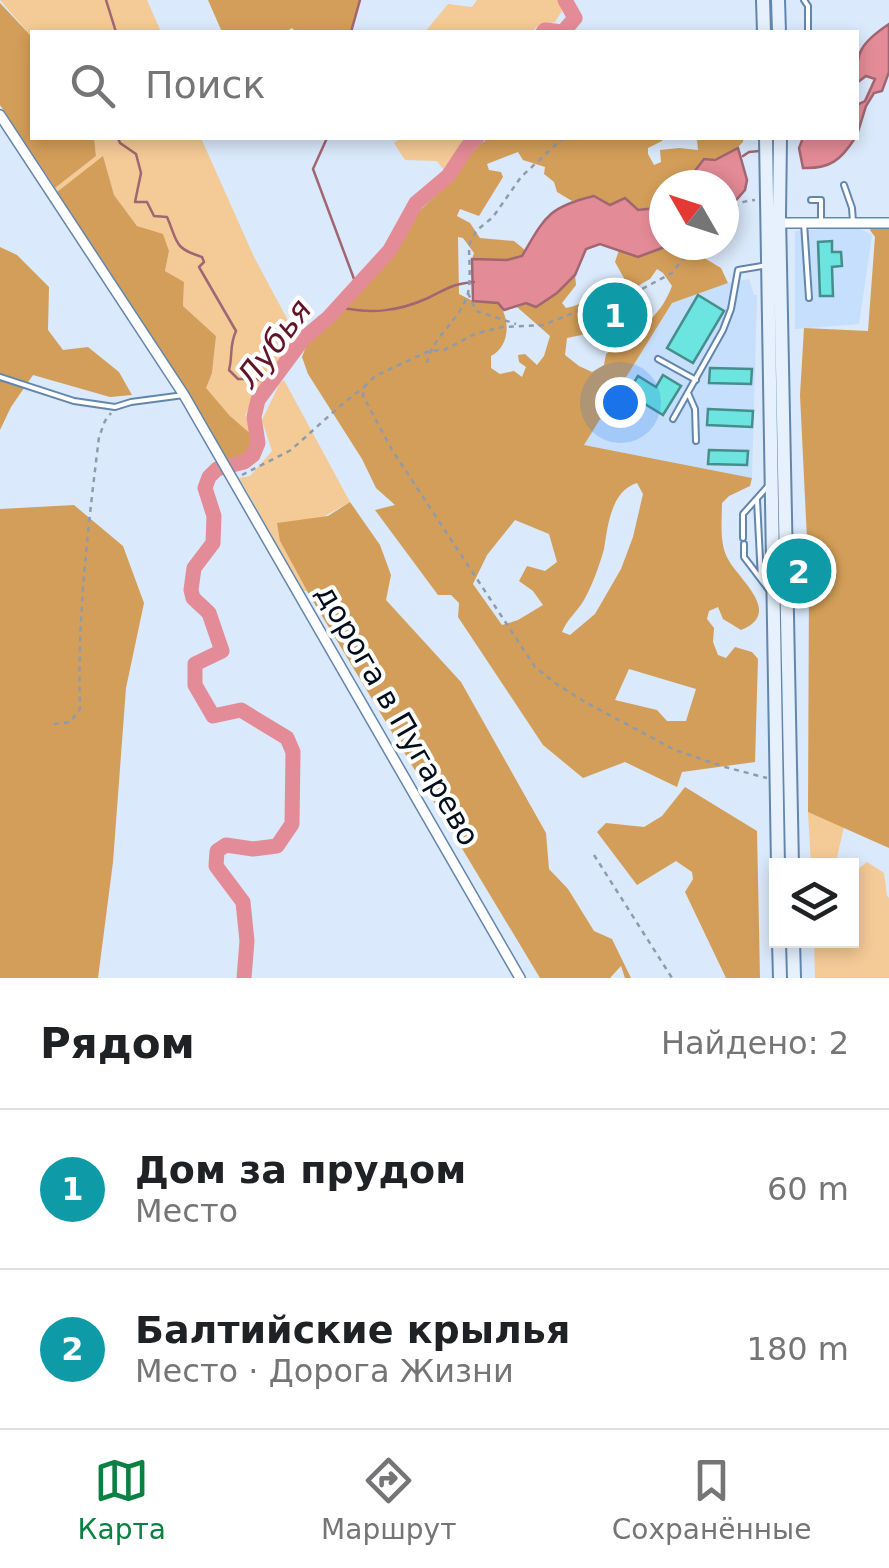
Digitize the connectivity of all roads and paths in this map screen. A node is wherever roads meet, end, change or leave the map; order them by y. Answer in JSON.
{"nodes":[{"id":1,"x":763,"y":0,"type":"edge"},
{"id":2,"x":778,"y":0,"type":"edge"},
{"id":3,"x":804,"y":0,"type":"edge"},
{"id":4,"x":764,"y":30,"type":"edge"},
{"id":5,"x":779,"y":30,"type":"edge"},
{"id":6,"x":808,"y":30,"type":"edge"},
{"id":7,"x":0,"y":115,"type":"edge"},
{"id":8,"x":561,"y":140,"type":"edge"},
{"id":9,"x":766,"y":140,"type":"edge"},
{"id":10,"x":779,"y":140,"type":"edge"},
{"id":11,"x":772,"y":168,"type":"junction"},
{"id":12,"x":844,"y":185,"type":"dead end"},
{"id":13,"x":759,"y":199,"type":"dead end"},
{"id":14,"x":811,"y":200,"type":"dead end"},
{"id":15,"x":739,"y":204,"type":"edge"},
{"id":16,"x":779,"y":222,"type":"junction"},
{"id":17,"x":821,"y":222,"type":"junction"},
{"id":18,"x":853,"y":222,"type":"junction"},
{"id":19,"x":804,"y":223,"type":"junction"},
{"id":20,"x":889,"y":224,"type":"edge"},
{"id":21,"x":682,"y":260,"type":"edge"},
{"id":22,"x":767,"y":266,"type":"junction"},
{"id":23,"x":468,"y":288,"type":"junction"},
{"id":24,"x":809,"y":298,"type":"dead end"},
{"id":25,"x":517,"y":325,"type":"junction"},
{"id":26,"x":430,"y":351,"type":"junction"},
{"id":27,"x":658,"y":358,"type":"dead end"},
{"id":28,"x":427,"y":363,"type":"dead end"},
{"id":29,"x":0,"y":377,"type":"edge"},
{"id":30,"x":696,"y":380,"type":"junction"},
{"id":31,"x":365,"y":386,"type":"junction"},
{"id":32,"x":688,"y":392,"type":"junction"},
{"id":33,"x":184,"y":395,"type":"junction"},
{"id":34,"x":115,"y":407,"type":"junction"},
{"id":35,"x":673,"y":420,"type":"dead end"},
{"id":36,"x":696,"y":441,"type":"dead end"},
{"id":37,"x":233,"y":478,"type":"junction"},
{"id":38,"x":771,"y":482,"type":"junction"},
{"id":39,"x":757,"y":500,"type":"junction"},
{"id":40,"x":761,"y":580,"type":"junction"},
{"id":41,"x":774,"y":596,"type":"junction"},
{"id":42,"x":54,"y":724,"type":"dead end"},
{"id":43,"x":768,"y":778,"type":"dead end"},
{"id":44,"x":594,"y":855,"type":"dead end"},
{"id":45,"x":778,"y":858,"type":"edge"},
{"id":46,"x":792,"y":858,"type":"edge"},
{"id":47,"x":780,"y":948,"type":"edge"},
{"id":48,"x":793,"y":948,"type":"edge"},
{"id":49,"x":520,"y":978,"type":"edge"},
{"id":50,"x":672,"y":978,"type":"edge"},
{"id":51,"x":780,"y":978,"type":"edge"},
{"id":52,"x":794,"y":978,"type":"edge"}],
"edges":[{"from":1,"to":4,"type":"main road"},
{"from":2,"to":5,"type":"main road"},
{"from":3,"to":6,"type":"lane"},
{"from":7,"to":33,"type":"street","name":"дорога в Пугарево"},
{"from":8,"to":23,"type":"path"},
{"from":9,"to":11,"type":"main road"},
{"from":10,"to":11,"type":"main road"},
{"from":11,"to":16,"type":"main road"},
{"from":11,"to":22,"type":"main road"},
{"from":12,"to":18,"type":"lane"},
{"from":13,"to":15,"type":"path"},
{"from":14,"to":17,"type":"lane"},
{"from":16,"to":19,"type":"street"},
{"from":16,"to":46,"type":"main road"},
{"from":17,"to":18,"type":"street"},
{"from":17,"to":19,"type":"street"},
{"from":18,"to":20,"type":"street"},
{"from":19,"to":24,"type":"lane"},
{"from":21,"to":25,"type":"path"},
{"from":22,"to":30,"type":"lane"},
{"from":22,"to":38,"type":"main road"},
{"from":23,"to":25,"type":"path"},
{"from":23,"to":26,"type":"path"},
{"from":25,"to":26,"type":"path"},
{"from":26,"to":28,"type":"path"},
{"from":26,"to":31,"type":"path"},
{"from":27,"to":30,"type":"lane"},
{"from":29,"to":34,"type":"lane"},
{"from":30,"to":32,"type":"lane"},
{"from":31,"to":37,"type":"path"},
{"from":31,"to":43,"type":"path"},
{"from":32,"to":35,"type":"lane"},
{"from":32,"to":36,"type":"lane"},
{"from":33,"to":34,"type":"lane"},
{"from":33,"to":37,"type":"street","name":"дорога в Пугарево"},
{"from":34,"to":42,"type":"path"},
{"from":37,"to":49,"type":"street","name":"дорога в Пугарево"},
{"from":38,"to":39,"type":"lane"},
{"from":38,"to":41,"type":"main road"},
{"from":39,"to":40,"type":"lane"},
{"from":39,"to":40,"type":"lane"},
{"from":40,"to":41,"type":"lane"},
{"from":41,"to":45,"type":"main road"},
{"from":44,"to":50,"type":"path"},
{"from":47,"to":51,"type":"main road"},
{"from":48,"to":52,"type":"main road"}]}
